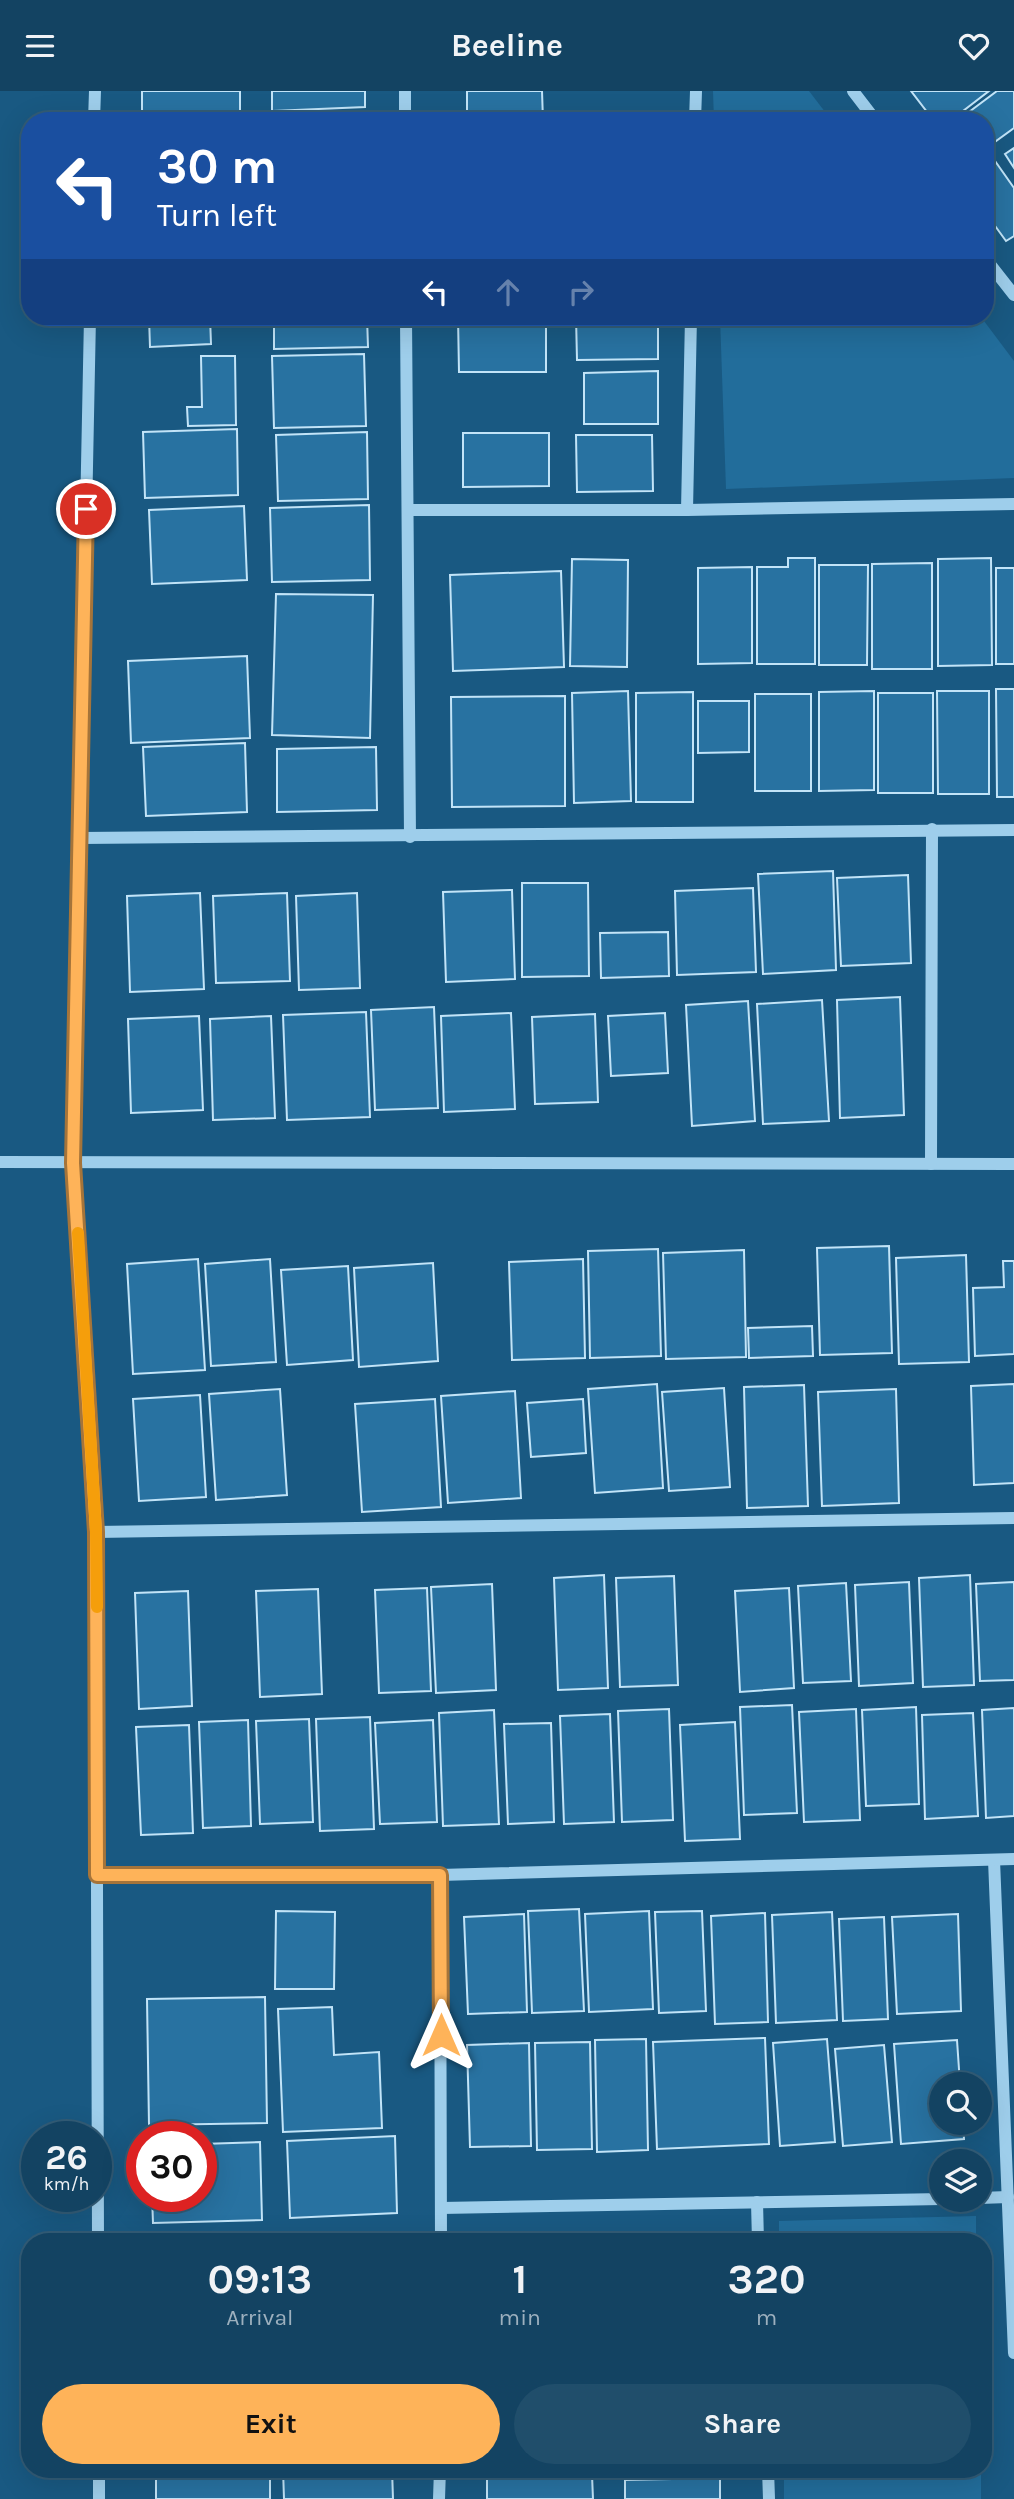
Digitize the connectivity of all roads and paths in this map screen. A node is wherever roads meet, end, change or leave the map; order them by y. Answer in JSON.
{"nodes":[{"id":1,"x":94,"y":91,"type":"edge"},
{"id":2,"x":405,"y":91,"type":"edge"},
{"id":3,"x":696,"y":91,"type":"edge"},
{"id":4,"x":853,"y":91,"type":"edge"},
{"id":5,"x":94,"y":112,"type":"edge"},
{"id":6,"x":405,"y":112,"type":"edge"},
{"id":7,"x":695,"y":112,"type":"edge"},
{"id":8,"x":869,"y":112,"type":"edge"},
{"id":9,"x":994,"y":269,"type":"edge"},
{"id":10,"x":1014,"y":295,"type":"edge"},
{"id":11,"x":90,"y":326,"type":"edge"},
{"id":12,"x":407,"y":326,"type":"edge"},
{"id":13,"x":691,"y":326,"type":"edge"},
{"id":14,"x":1014,"y":504,"type":"edge"},
{"id":15,"x":408,"y":510,"type":"junction"},
{"id":16,"x":688,"y":510,"type":"junction"},
{"id":17,"x":932,"y":829,"type":"junction"},
{"id":18,"x":1014,"y":830,"type":"edge"},
{"id":19,"x":410,"y":837,"type":"junction"},
{"id":20,"x":80,"y":838,"type":"junction"},
{"id":21,"x":0,"y":1162,"type":"edge"},
{"id":22,"x":73,"y":1163,"type":"junction"},
{"id":23,"x":931,"y":1164,"type":"junction"},
{"id":24,"x":1014,"y":1164,"type":"edge"},
{"id":25,"x":1014,"y":1518,"type":"edge"},
{"id":26,"x":96,"y":1532,"type":"junction"},
{"id":27,"x":1014,"y":1859,"type":"edge"},
{"id":28,"x":994,"y":1860,"type":"junction"},
{"id":29,"x":97,"y":1875,"type":"junction"},
{"id":30,"x":440,"y":1875,"type":"junction"},
{"id":31,"x":1008,"y":2197,"type":"junction"},
{"id":32,"x":992,"y":2198,"type":"edge"},
{"id":33,"x":929,"y":2199,"type":"edge"},
{"id":34,"x":757,"y":2202,"type":"junction"},
{"id":35,"x":441,"y":2208,"type":"junction"},
{"id":36,"x":98,"y":2233,"type":"edge"},
{"id":37,"x":441,"y":2233,"type":"edge"},
{"id":38,"x":758,"y":2233,"type":"edge"},
{"id":39,"x":1014,"y":2353,"type":"edge"},
{"id":40,"x":99,"y":2478,"type":"edge"},
{"id":41,"x":440,"y":2478,"type":"edge"},
{"id":42,"x":768,"y":2478,"type":"edge"},
{"id":43,"x":99,"y":2499,"type":"edge"},
{"id":44,"x":439,"y":2499,"type":"edge"},
{"id":45,"x":769,"y":2499,"type":"edge"}],
"edges":[{"from":1,"to":5,"type":"street"},
{"from":2,"to":6,"type":"street"},
{"from":3,"to":7,"type":"street"},
{"from":4,"to":8,"type":"street"},
{"from":9,"to":10,"type":"street"},
{"from":11,"to":20,"type":"street"},
{"from":12,"to":15,"type":"street"},
{"from":13,"to":16,"type":"street"},
{"from":14,"to":16,"type":"street"},
{"from":15,"to":16,"type":"street"},
{"from":15,"to":19,"type":"street"},
{"from":17,"to":18,"type":"street"},
{"from":17,"to":19,"type":"street"},
{"from":17,"to":23,"type":"street"},
{"from":19,"to":20,"type":"street"},
{"from":20,"to":22,"type":"street"},
{"from":21,"to":22,"type":"street"},
{"from":22,"to":23,"type":"street"},
{"from":22,"to":26,"type":"street"},
{"from":23,"to":24,"type":"street"},
{"from":25,"to":26,"type":"street"},
{"from":26,"to":29,"type":"street"},
{"from":27,"to":28,"type":"street"},
{"from":28,"to":30,"type":"street"},
{"from":28,"to":31,"type":"street"},
{"from":29,"to":30,"type":"street"},
{"from":29,"to":36,"type":"street"},
{"from":30,"to":35,"type":"street"},
{"from":31,"to":32,"type":"street"},
{"from":31,"to":39,"type":"street"},
{"from":33,"to":34,"type":"street"},
{"from":34,"to":35,"type":"street"},
{"from":34,"to":38,"type":"street"},
{"from":35,"to":37,"type":"street"},
{"from":40,"to":43,"type":"street"},
{"from":41,"to":44,"type":"street"},
{"from":42,"to":45,"type":"street"}]}
